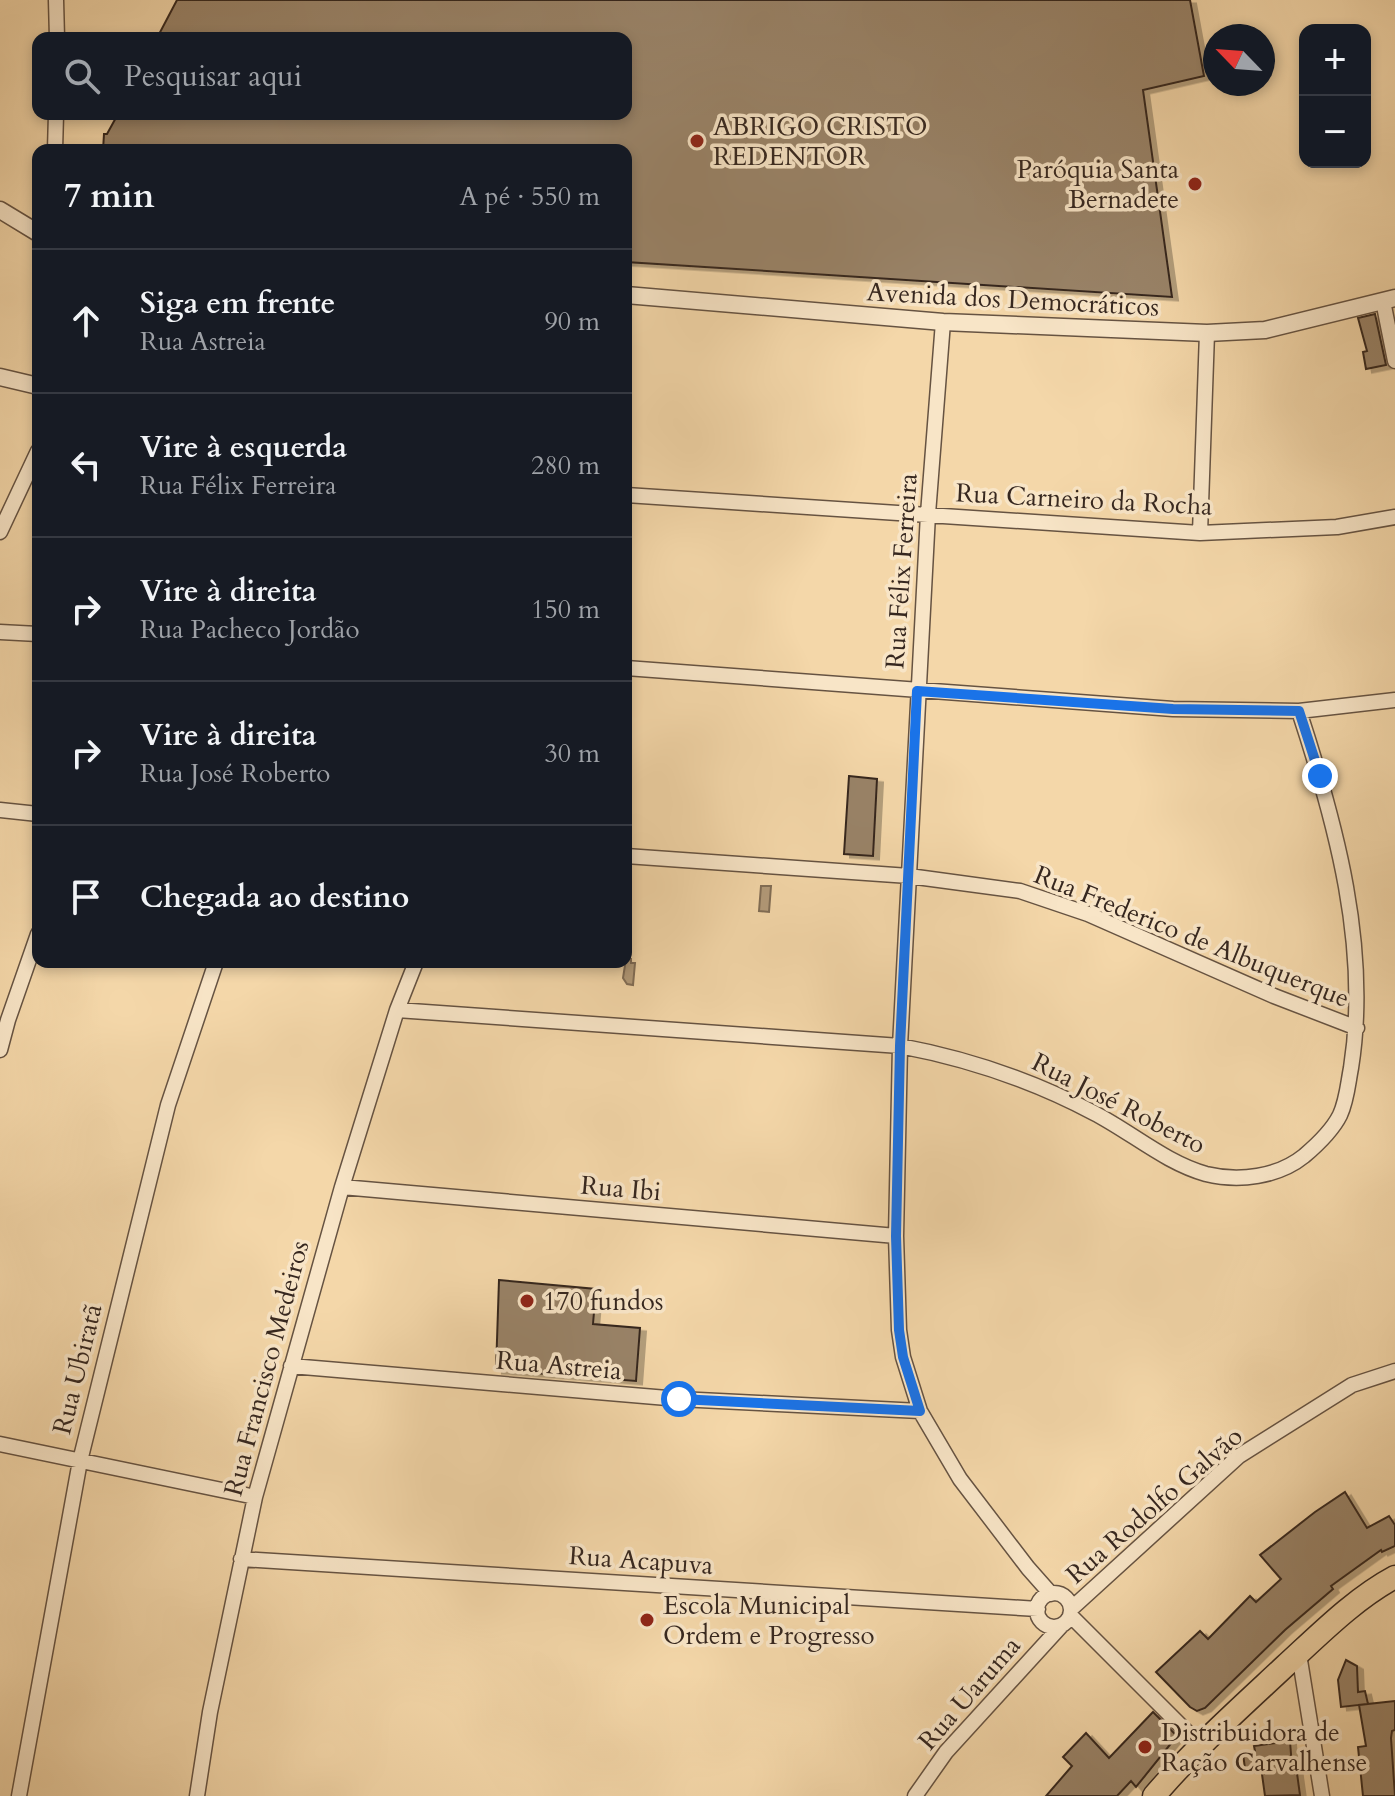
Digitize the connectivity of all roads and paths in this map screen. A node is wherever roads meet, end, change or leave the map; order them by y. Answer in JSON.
{"nodes":[{"id":1,"x":56,"y":0,"type":"edge"},
{"id":2,"x":57,"y":32,"type":"edge"},
{"id":3,"x":56,"y":120,"type":"edge"},
{"id":4,"x":55,"y":144,"type":"edge"},
{"id":5,"x":0,"y":210,"type":"edge"},
{"id":6,"x":32,"y":229,"type":"edge"},
{"id":7,"x":632,"y":296,"type":"edge"},
{"id":8,"x":1389,"y":300,"type":"edge"},
{"id":9,"x":943,"y":322,"type":"junction"},
{"id":10,"x":1207,"y":333,"type":"junction"},
{"id":11,"x":1395,"y":361,"type":"edge"},
{"id":12,"x":0,"y":377,"type":"edge"},
{"id":13,"x":32,"y":385,"type":"edge"},
{"id":14,"x":32,"y":465,"type":"edge"},
{"id":15,"x":632,"y":495,"type":"edge"},
{"id":16,"x":928,"y":514,"type":"junction"},
{"id":17,"x":1395,"y":517,"type":"edge"},
{"id":18,"x":0,"y":532,"type":"edge"},
{"id":19,"x":1200,"y":533,"type":"junction"},
{"id":20,"x":0,"y":632,"type":"edge"},
{"id":21,"x":32,"y":634,"type":"edge"},
{"id":22,"x":632,"y":668,"type":"edge"},
{"id":23,"x":917,"y":691,"type":"junction"},
{"id":24,"x":1395,"y":700,"type":"edge"},
{"id":25,"x":1299,"y":711,"type":"junction"},
{"id":26,"x":0,"y":810,"type":"edge"},
{"id":27,"x":32,"y":813,"type":"edge"},
{"id":28,"x":632,"y":856,"type":"edge"},
{"id":29,"x":909,"y":876,"type":"junction"},
{"id":30,"x":32,"y":951,"type":"edge"},
{"id":31,"x":214,"y":968,"type":"edge"},
{"id":32,"x":414,"y":968,"type":"edge"},
{"id":33,"x":397,"y":1010,"type":"junction"},
{"id":34,"x":1357,"y":1028,"type":"junction"},
{"id":35,"x":900,"y":1046,"type":"junction"},
{"id":36,"x":0,"y":1050,"type":"edge"},
{"id":37,"x":342,"y":1187,"type":"junction"},
{"id":38,"x":896,"y":1236,"type":"junction"},
{"id":39,"x":291,"y":1366,"type":"junction"},
{"id":40,"x":1395,"y":1371,"type":"edge"},
{"id":41,"x":920,"y":1411,"type":"junction"},
{"id":42,"x":0,"y":1444,"type":"edge"},
{"id":43,"x":80,"y":1461,"type":"junction"},
{"id":44,"x":255,"y":1497,"type":"junction"},
{"id":45,"x":241,"y":1559,"type":"junction"},
{"id":46,"x":1395,"y":1577,"type":"edge"},
{"id":47,"x":1051,"y":1594,"type":"junction"},
{"id":48,"x":1038,"y":1609,"type":"junction"},
{"id":49,"x":1068,"y":1616,"type":"junction"},
{"id":50,"x":1299,"y":1654,"type":"junction"},
{"id":51,"x":1200,"y":1745,"type":"junction"},
{"id":52,"x":19,"y":1796,"type":"edge"},
{"id":53,"x":197,"y":1796,"type":"edge"},
{"id":54,"x":915,"y":1796,"type":"edge"},
{"id":55,"x":1154,"y":1796,"type":"edge"},
{"id":56,"x":1322,"y":1796,"type":"edge"}],
"edges":[{"from":1,"to":2,"type":"street"},
{"from":3,"to":4,"type":"street"},
{"from":5,"to":6,"type":"street"},
{"from":7,"to":9,"type":"street","name":"Avenida dos Democráticos"},
{"from":8,"to":10,"type":"street","name":"Avenida dos Democráticos"},
{"from":8,"to":11,"type":"street"},
{"from":9,"to":10,"type":"street","name":"Avenida dos Democráticos"},
{"from":9,"to":16,"type":"street","name":"Rua Félix Ferreira"},
{"from":10,"to":19,"type":"street"},
{"from":12,"to":13,"type":"street"},
{"from":14,"to":18,"type":"street"},
{"from":15,"to":16,"type":"street","name":"Rua Carneiro da Rocha"},
{"from":16,"to":19,"type":"street","name":"Rua Carneiro da Rocha"},
{"from":16,"to":23,"type":"street","name":"Rua Félix Ferreira"},
{"from":17,"to":19,"type":"street","name":"Rua Carneiro da Rocha"},
{"from":20,"to":21,"type":"street"},
{"from":22,"to":23,"type":"street"},
{"from":23,"to":25,"type":"street"},
{"from":23,"to":29,"type":"street","name":"Rua Félix Ferreira"},
{"from":24,"to":25,"type":"street"},
{"from":25,"to":34,"type":"street","name":"Rua José Roberto"},
{"from":26,"to":27,"type":"street"},
{"from":28,"to":29,"type":"street","name":"Rua Frederico de Albuquerque"},
{"from":29,"to":34,"type":"street","name":"Rua Frederico de Albuquerque"},
{"from":29,"to":35,"type":"street","name":"Rua Félix Ferreira"},
{"from":30,"to":36,"type":"street"},
{"from":31,"to":43,"type":"street","name":"Rua Ubiratã"},
{"from":32,"to":33,"type":"street","name":"Rua Francisco Medeiros"},
{"from":33,"to":35,"type":"street","name":"Rua José Roberto"},
{"from":33,"to":37,"type":"street","name":"Rua Francisco Medeiros"},
{"from":34,"to":35,"type":"street","name":"Rua José Roberto"},
{"from":35,"to":38,"type":"street","name":"Rua Félix Ferreira"},
{"from":37,"to":38,"type":"street","name":"Rua Ibi"},
{"from":37,"to":39,"type":"street","name":"Rua Francisco Medeiros"},
{"from":38,"to":41,"type":"street","name":"Rua Félix Ferreira"},
{"from":39,"to":41,"type":"street","name":"Rua Astreia"},
{"from":39,"to":44,"type":"street","name":"Rua Francisco Medeiros"},
{"from":40,"to":49,"type":"street","name":"Rua Rodolfo Galvão"},
{"from":41,"to":47,"type":"street","name":"Rua Félix Ferreira"},
{"from":42,"to":43,"type":"street"},
{"from":43,"to":44,"type":"street"},
{"from":43,"to":52,"type":"street","name":"Rua Ubiratã"},
{"from":44,"to":45,"type":"street","name":"Rua Francisco Medeiros"},
{"from":45,"to":48,"type":"street","name":"Rua Acapuva"},
{"from":45,"to":53,"type":"street","name":"Rua Francisco Medeiros"},
{"from":46,"to":50,"type":"main road"},
{"from":47,"to":48,"type":"street"},
{"from":47,"to":49,"type":"street"},
{"from":48,"to":49,"type":"street"},
{"from":49,"to":51,"type":"street"},
{"from":49,"to":54,"type":"street","name":"Rua Uaruma"},
{"from":50,"to":51,"type":"main road"},
{"from":50,"to":56,"type":"street"},
{"from":51,"to":55,"type":"main road"}]}
